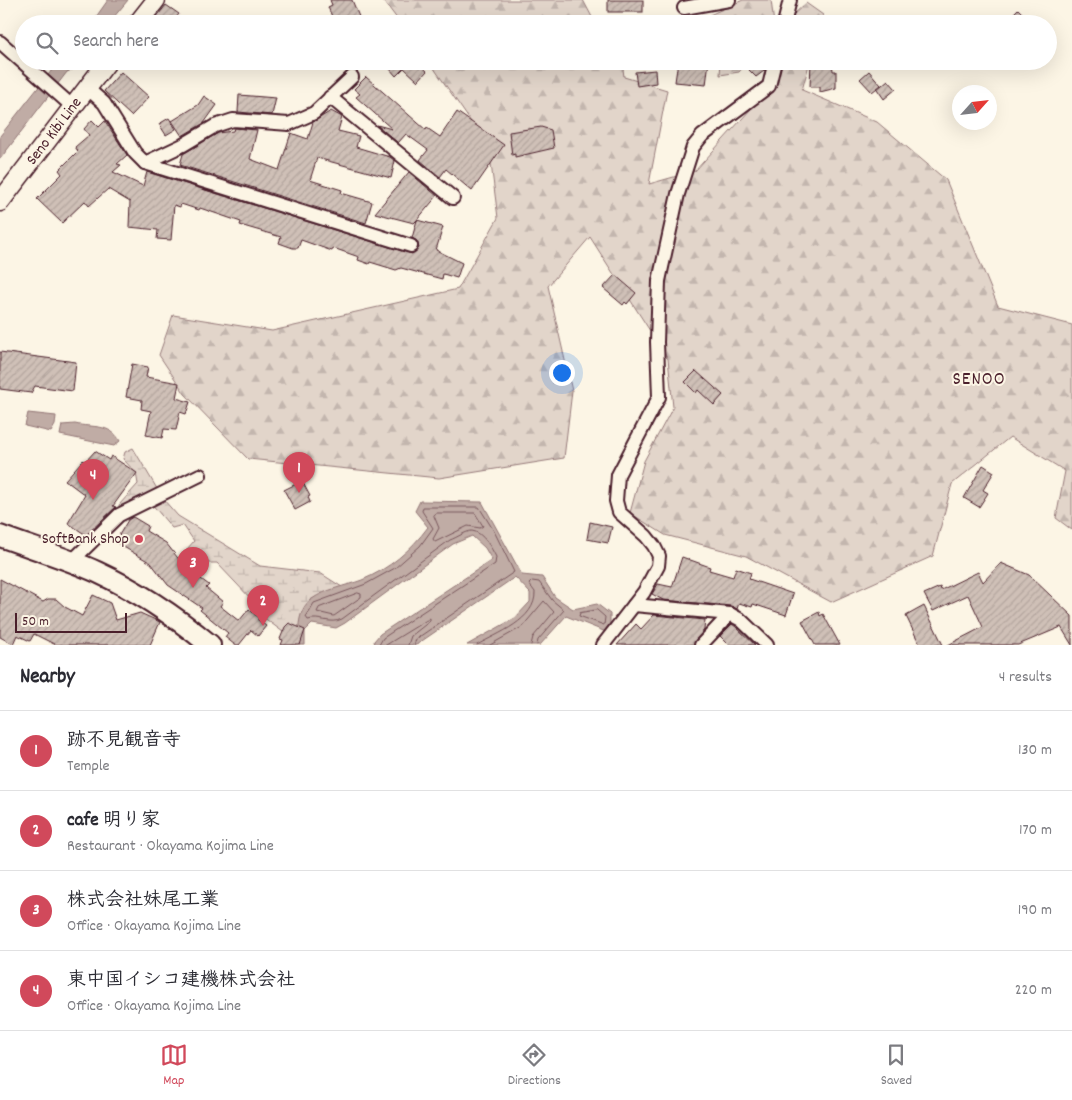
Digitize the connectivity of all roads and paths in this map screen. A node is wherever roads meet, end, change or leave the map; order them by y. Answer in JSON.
{"nodes":[{"id":1,"x":156,"y":0,"type":"edge"},
{"id":2,"x":729,"y":0,"type":"edge"},
{"id":3,"x":790,"y":0,"type":"edge"},
{"id":4,"x":684,"y":8,"type":"dead end"},
{"id":5,"x":144,"y":15,"type":"edge"},
{"id":6,"x":786,"y":15,"type":"edge"},
{"id":7,"x":0,"y":42,"type":"edge"},
{"id":8,"x":15,"y":56,"type":"edge"},
{"id":9,"x":29,"y":70,"type":"edge"},
{"id":10,"x":101,"y":70,"type":"edge"},
{"id":11,"x":773,"y":70,"type":"edge"},
{"id":12,"x":352,"y":77,"type":"dead end"},
{"id":13,"x":87,"y":88,"type":"junction"},
{"id":14,"x":330,"y":97,"type":"junction"},
{"id":15,"x":68,"y":102,"type":"junction"},
{"id":16,"x":145,"y":163,"type":"junction"},
{"id":17,"x":453,"y":198,"type":"dead end"},
{"id":18,"x":0,"y":202,"type":"edge"},
{"id":19,"x":412,"y":246,"type":"dead end"},
{"id":20,"x":200,"y":475,"type":"dead end"},
{"id":21,"x":1,"y":538,"type":"edge"},
{"id":22,"x":71,"y":562,"type":"junction"},
{"id":23,"x":634,"y":604,"type":"junction"},
{"id":24,"x":730,"y":614,"type":"junction"},
{"id":25,"x":207,"y":644,"type":"edge"},
{"id":26,"x":603,"y":645,"type":"edge"},
{"id":27,"x":701,"y":645,"type":"edge"},
{"id":28,"x":767,"y":645,"type":"edge"}],
"edges":[{"from":1,"to":5,"type":"main road"},
{"from":2,"to":4,"type":"street"},
{"from":3,"to":6,"type":"street"},
{"from":7,"to":8,"type":"street"},
{"from":9,"to":15,"type":"street"},
{"from":10,"to":13,"type":"main road","name":"Seno Kibi Line"},
{"from":11,"to":23,"type":"street"},
{"from":12,"to":14,"type":"street"},
{"from":13,"to":15,"type":"main road","name":"Seno Kibi Line"},
{"from":13,"to":16,"type":"street"},
{"from":14,"to":16,"type":"street"},
{"from":14,"to":17,"type":"street"},
{"from":15,"to":18,"type":"main road","name":"Seno Kibi Line"},
{"from":16,"to":19,"type":"street"},
{"from":20,"to":22,"type":"street"},
{"from":21,"to":22,"type":"main road"},
{"from":22,"to":25,"type":"main road"},
{"from":23,"to":24,"type":"street"},
{"from":23,"to":26,"type":"street"},
{"from":24,"to":27,"type":"street"},
{"from":24,"to":28,"type":"street"}]}
